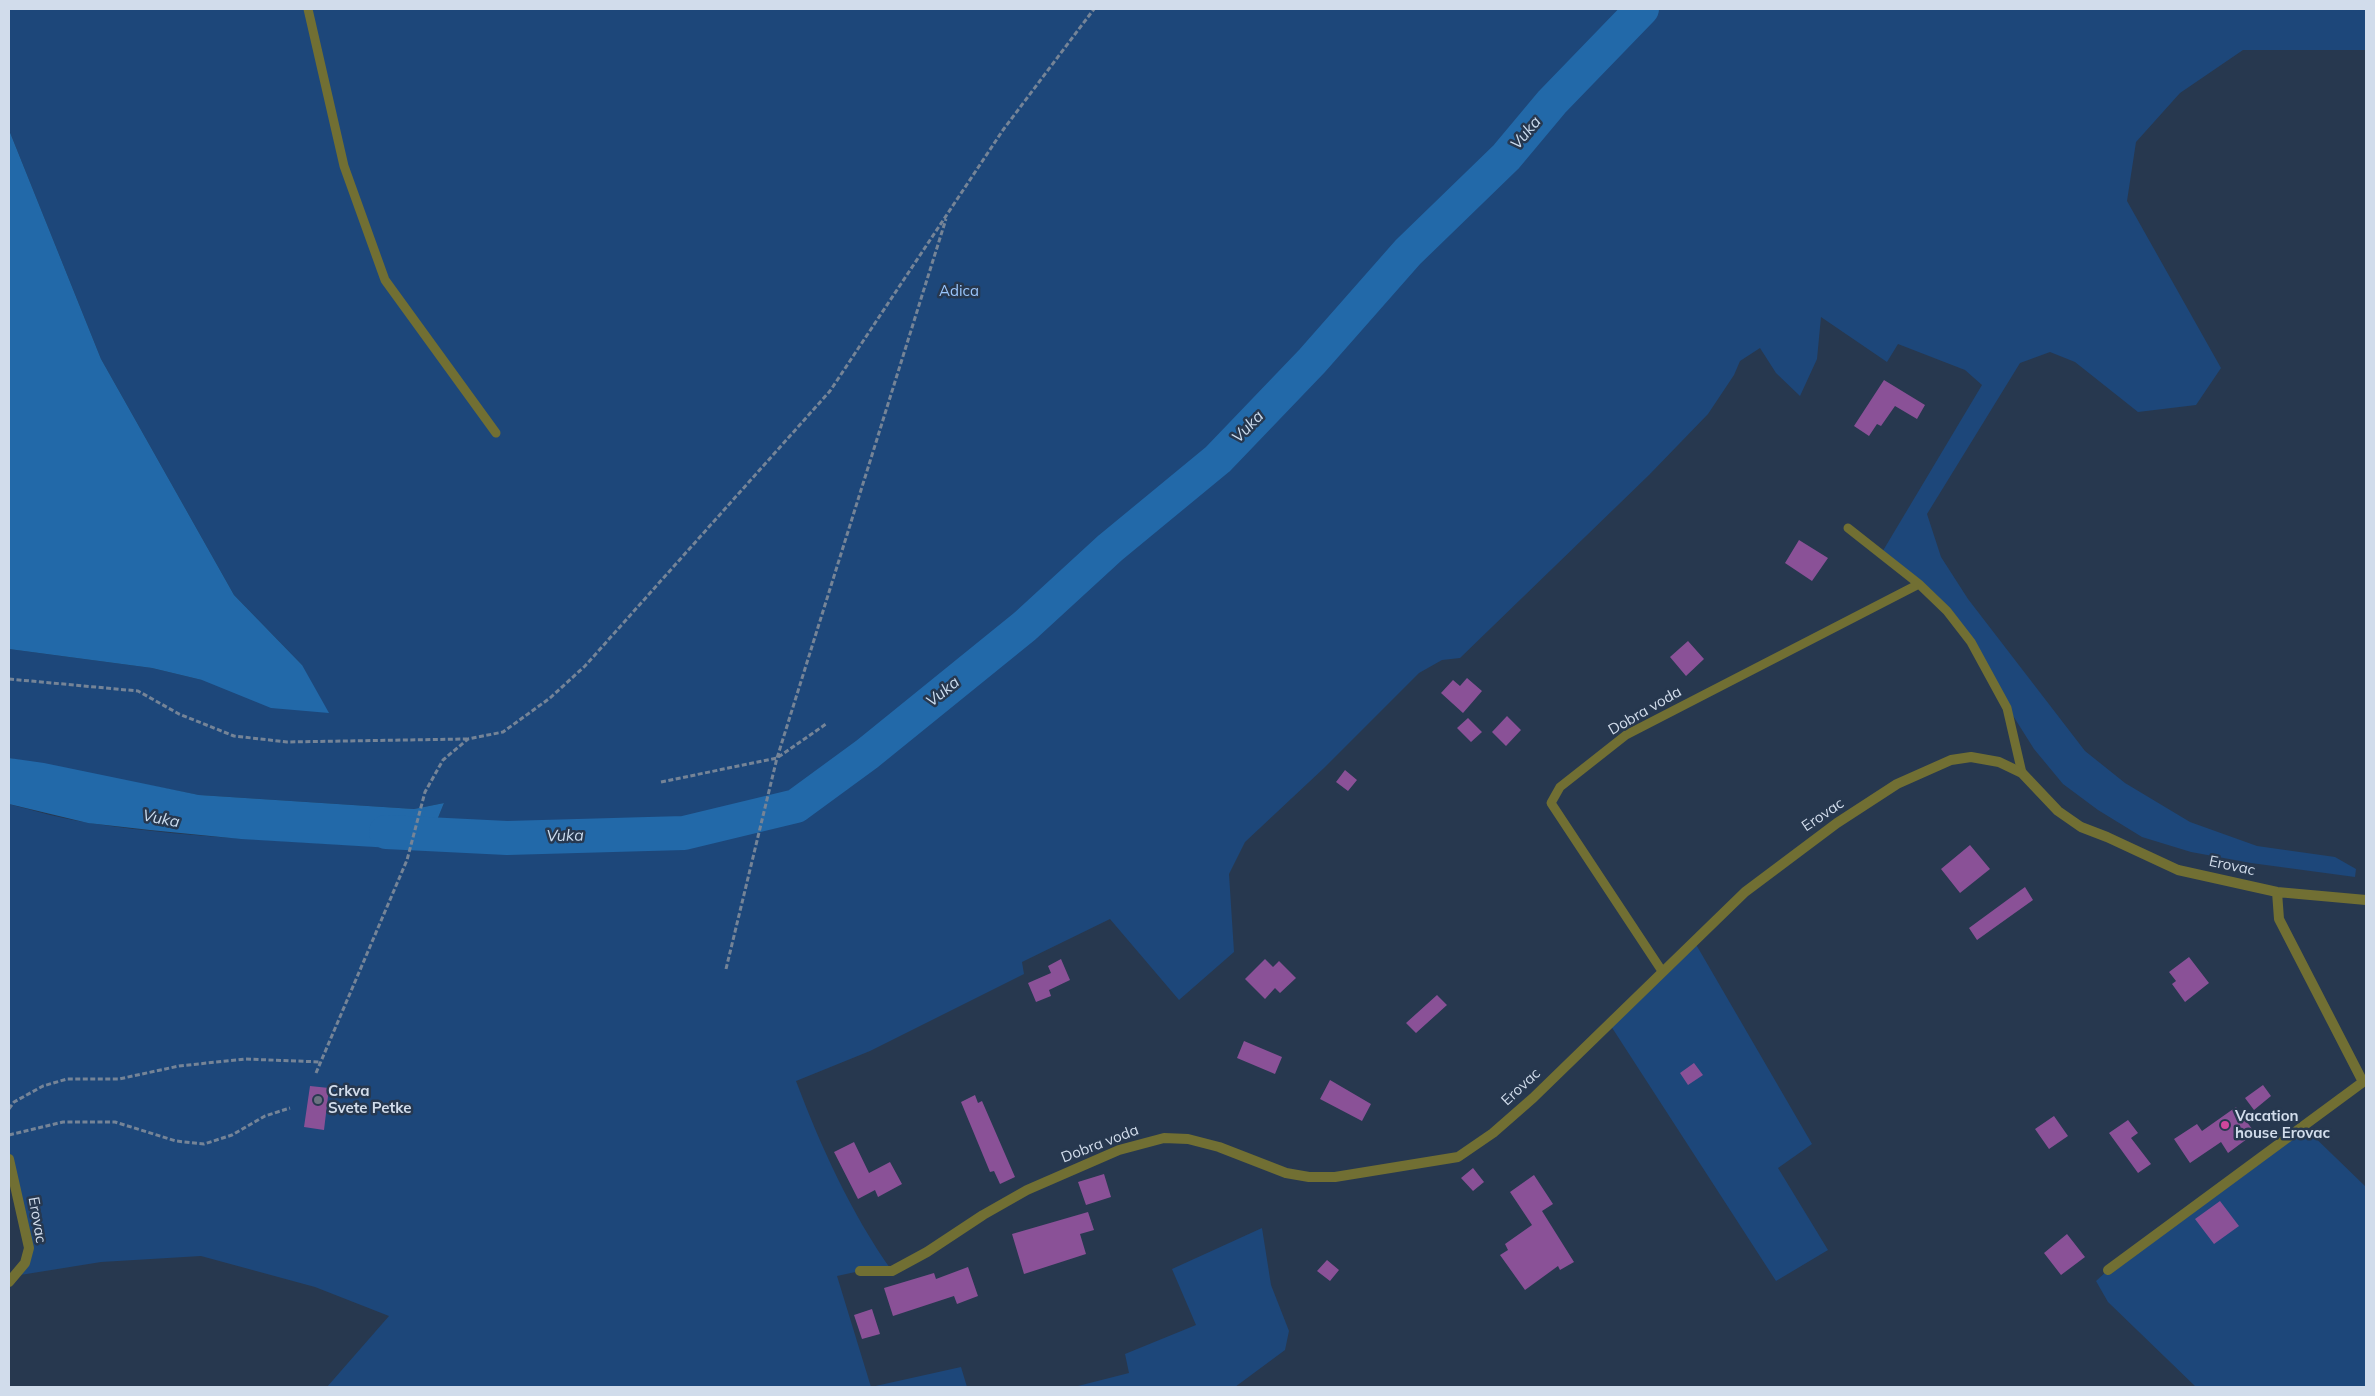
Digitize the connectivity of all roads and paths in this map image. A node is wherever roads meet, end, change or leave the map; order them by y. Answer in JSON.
{"nodes":[{"id":1,"x":308,"y":9,"type":"edge"},
{"id":2,"x":1094,"y":9,"type":"edge"},
{"id":3,"x":947,"y":214,"type":"junction"},
{"id":4,"x":496,"y":434,"type":"dead end"},
{"id":5,"x":1848,"y":528,"type":"dead end"},
{"id":6,"x":1919,"y":584,"type":"junction"},
{"id":7,"x":9,"y":679,"type":"edge"},
{"id":8,"x":826,"y":724,"type":"dead end"},
{"id":9,"x":468,"y":739,"type":"junction"},
{"id":10,"x":777,"y":758,"type":"junction"},
{"id":11,"x":2022,"y":773,"type":"junction"},
{"id":12,"x":661,"y":782,"type":"dead end"},
{"id":13,"x":2276,"y":892,"type":"junction"},
{"id":14,"x":2366,"y":900,"type":"edge"},
{"id":15,"x":726,"y":969,"type":"dead end"},
{"id":16,"x":1662,"y":971,"type":"junction"},
{"id":17,"x":321,"y":1062,"type":"junction"},
{"id":18,"x":316,"y":1073,"type":"dead end"},
{"id":19,"x":290,"y":1108,"type":"dead end"},
{"id":20,"x":9,"y":1109,"type":"edge"},
{"id":21,"x":9,"y":1135,"type":"edge"},
{"id":22,"x":1458,"y":1157,"type":"joint"},
{"id":23,"x":9,"y":1159,"type":"edge"},
{"id":24,"x":2108,"y":1270,"type":"dead end"},
{"id":25,"x":860,"y":1271,"type":"dead end"},
{"id":26,"x":9,"y":1282,"type":"edge"}],
"edges":[{"from":1,"to":4,"type":"lane"},
{"from":2,"to":3,"type":"path"},
{"from":3,"to":9,"type":"path"},
{"from":3,"to":10,"type":"path"},
{"from":5,"to":6,"type":"lane"},
{"from":6,"to":11,"type":"lane"},
{"from":6,"to":16,"type":"lane","name":"Dobra voda"},
{"from":7,"to":9,"type":"path"},
{"from":8,"to":10,"type":"path"},
{"from":9,"to":17,"type":"path"},
{"from":10,"to":12,"type":"path"},
{"from":10,"to":15,"type":"path"},
{"from":11,"to":13,"type":"street","name":"Erovac"},
{"from":11,"to":16,"type":"street","name":"Erovac"},
{"from":13,"to":14,"type":"street","name":"Erovac"},
{"from":13,"to":24,"type":"street"},
{"from":16,"to":22,"type":"street","name":"Erovac"},
{"from":17,"to":18,"type":"path"},
{"from":17,"to":20,"type":"path"},
{"from":19,"to":21,"type":"path"},
{"from":22,"to":25,"type":"street","name":"Dobra voda"},
{"from":23,"to":26,"type":"street","name":"Erovac"}]}
